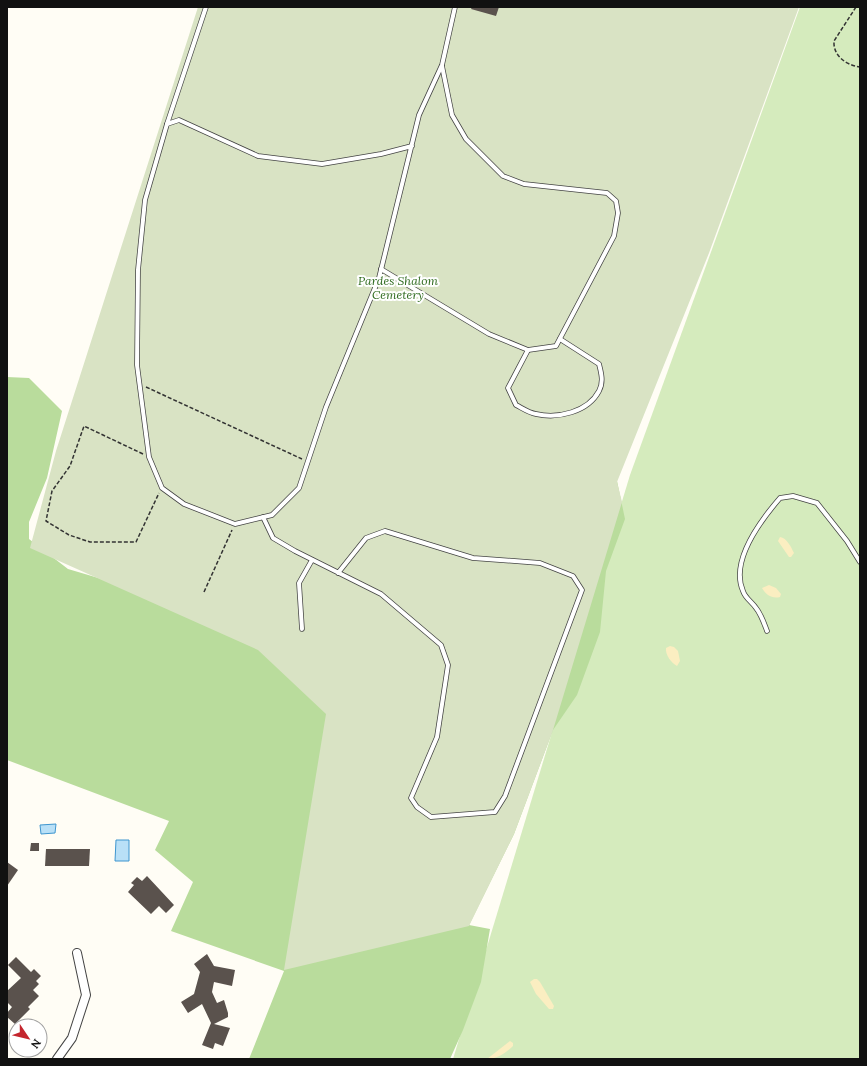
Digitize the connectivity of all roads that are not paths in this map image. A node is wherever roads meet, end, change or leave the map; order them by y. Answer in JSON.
{"nodes":[{"id":1,"x":206,"y":7,"type":"edge"},
{"id":2,"x":454,"y":7,"type":"edge"},
{"id":3,"x":442,"y":65,"type":"junction"},
{"id":4,"x":167,"y":124,"type":"junction"},
{"id":5,"x":412,"y":146,"type":"junction"},
{"id":6,"x":381,"y":269,"type":"junction"},
{"id":7,"x":560,"y":339,"type":"junction"},
{"id":8,"x":528,"y":350,"type":"junction"},
{"id":9,"x":263,"y":517,"type":"junction"},
{"id":10,"x":312,"y":560,"type":"junction"},
{"id":11,"x":860,"y":562,"type":"edge"},
{"id":12,"x":338,"y":573,"type":"junction"},
{"id":13,"x":302,"y":629,"type":"dead end"},
{"id":14,"x":767,"y":630,"type":"dead end"},
{"id":15,"x":77,"y":953,"type":"dead end"},
{"id":16,"x":57,"y":1059,"type":"edge"}],
"edges":[{"from":1,"to":4,"type":"lane"},
{"from":2,"to":3,"type":"lane"},
{"from":3,"to":5,"type":"lane"},
{"from":3,"to":7,"type":"lane"},
{"from":4,"to":5,"type":"lane"},
{"from":4,"to":9,"type":"lane"},
{"from":5,"to":6,"type":"lane"},
{"from":6,"to":8,"type":"lane"},
{"from":6,"to":9,"type":"lane"},
{"from":7,"to":8,"type":"lane"},
{"from":7,"to":8,"type":"lane"},
{"from":9,"to":10,"type":"lane"},
{"from":10,"to":12,"type":"lane"},
{"from":10,"to":13,"type":"lane"},
{"from":11,"to":14,"type":"lane"},
{"from":12,"to":12,"type":"lane"},
{"from":15,"to":16,"type":"street"}]}
